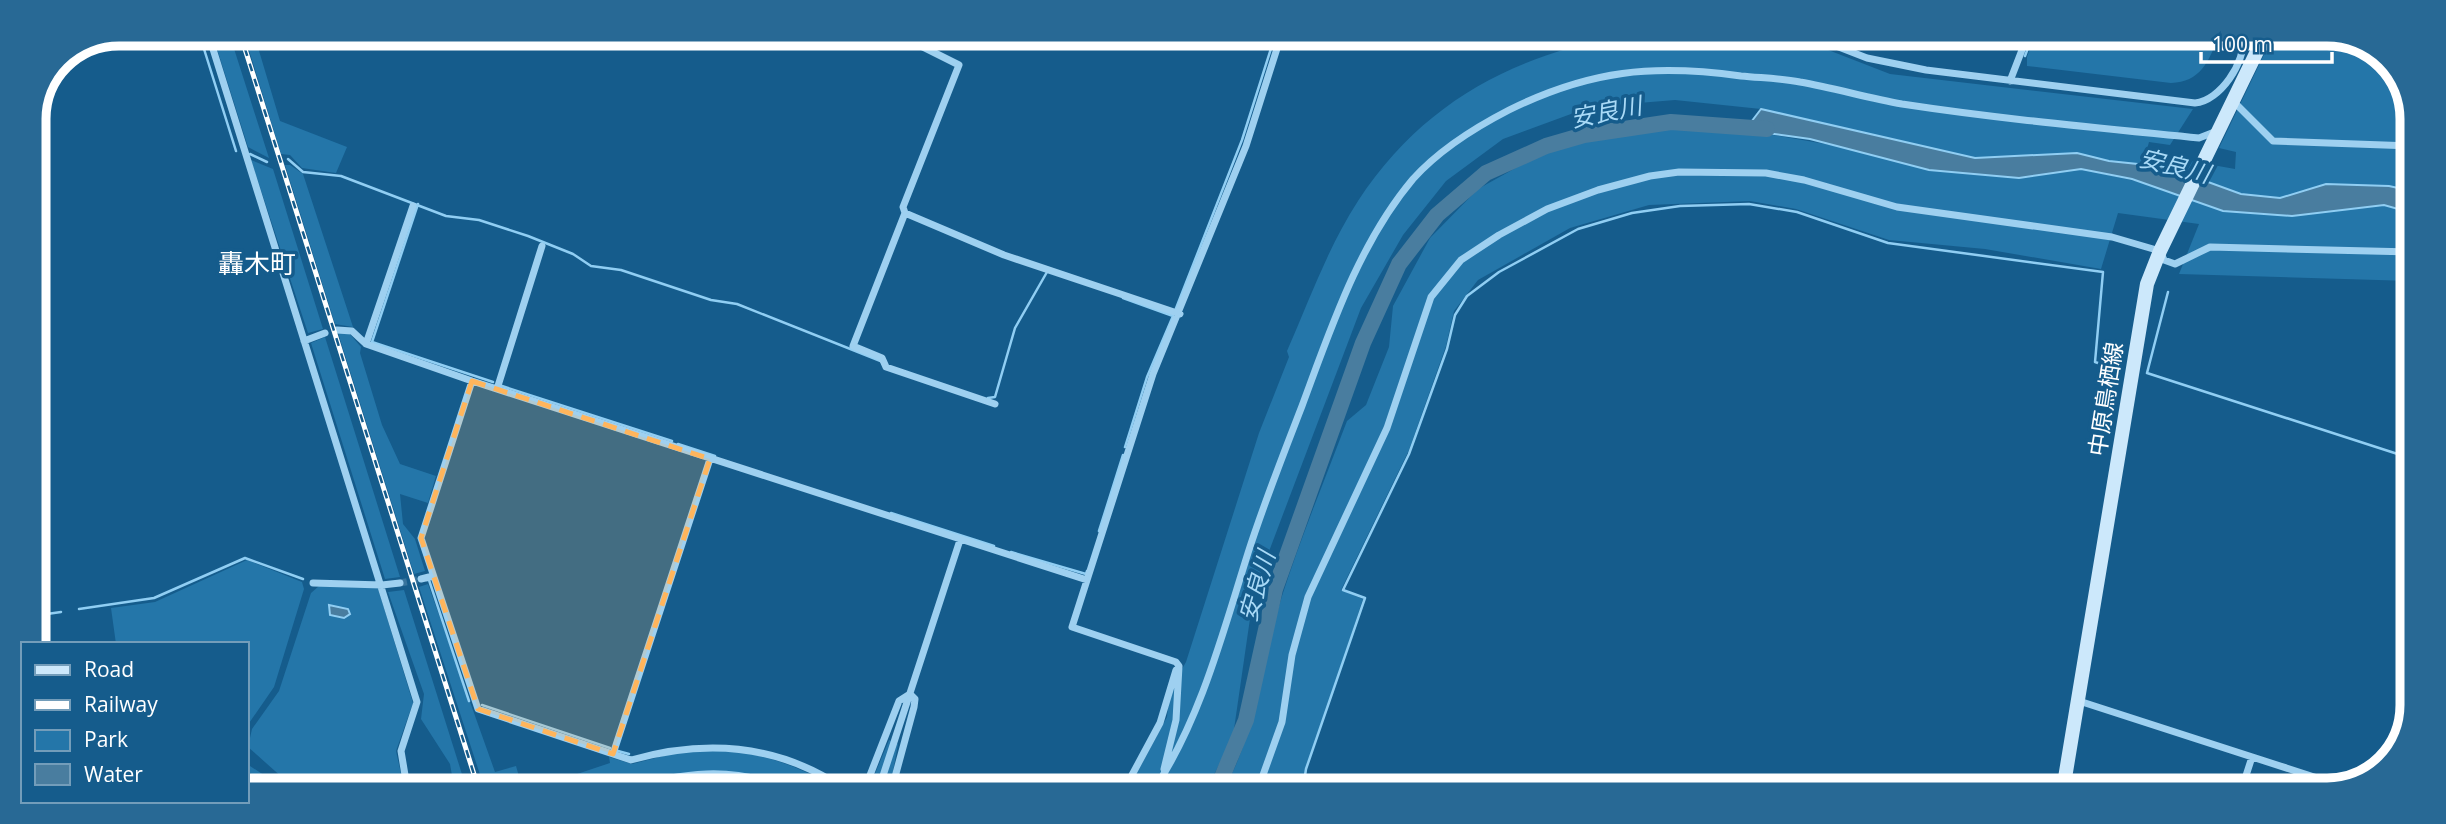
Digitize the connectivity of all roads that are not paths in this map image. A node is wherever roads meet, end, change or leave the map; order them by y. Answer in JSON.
{"nodes":[{"id":1,"x":212,"y":46,"type":"edge"},
{"id":2,"x":922,"y":46,"type":"edge"},
{"id":3,"x":1278,"y":46,"type":"edge"},
{"id":4,"x":1836,"y":46,"type":"edge"},
{"id":5,"x":2024,"y":46,"type":"edge"},
{"id":6,"x":2242,"y":46,"type":"edge"},
{"id":7,"x":2260,"y":46,"type":"edge"},
{"id":8,"x":2010,"y":81,"type":"junction"},
{"id":9,"x":2234,"y":102,"type":"junction"},
{"id":10,"x":2217,"y":136,"type":"junction"},
{"id":11,"x":2400,"y":146,"type":"edge"},
{"id":12,"x":413,"y":205,"type":"dead end"},
{"id":13,"x":905,"y":213,"type":"junction"},
{"id":14,"x":542,"y":246,"type":"dead end"},
{"id":15,"x":2162,"y":246,"type":"junction"},
{"id":16,"x":2400,"y":252,"type":"edge"},
{"id":17,"x":1180,"y":314,"type":"junction"},
{"id":18,"x":337,"y":330,"type":"dead end"},
{"id":19,"x":326,"y":333,"type":"dead end"},
{"id":20,"x":304,"y":341,"type":"junction"},
{"id":21,"x":366,"y":344,"type":"junction"},
{"id":22,"x":472,"y":381,"type":"junction"},
{"id":23,"x":496,"y":388,"type":"junction"},
{"id":24,"x":995,"y":404,"type":"dead end"},
{"id":25,"x":710,"y":459,"type":"junction"},
{"id":26,"x":960,"y":540,"type":"junction"},
{"id":27,"x":433,"y":576,"type":"junction"},
{"id":28,"x":421,"y":579,"type":"tunnel mouth"},
{"id":29,"x":1087,"y":580,"type":"junction"},
{"id":30,"x":313,"y":583,"type":"dead end"},
{"id":31,"x":400,"y":583,"type":"tunnel mouth"},
{"id":32,"x":382,"y":586,"type":"junction"},
{"id":33,"x":1176,"y":662,"type":"junction"},
{"id":34,"x":910,"y":694,"type":"junction"},
{"id":35,"x":2079,"y":701,"type":"junction"},
{"id":36,"x":613,"y":754,"type":"junction"},
{"id":37,"x":2252,"y":757,"type":"junction"},
{"id":38,"x":406,"y":778,"type":"edge"},
{"id":39,"x":670,"y":778,"type":"edge"},
{"id":40,"x":757,"y":778,"type":"edge"},
{"id":41,"x":826,"y":778,"type":"edge"},
{"id":42,"x":869,"y":778,"type":"edge"},
{"id":43,"x":882,"y":778,"type":"edge"},
{"id":44,"x":895,"y":778,"type":"edge"},
{"id":45,"x":1130,"y":778,"type":"edge"},
{"id":46,"x":1162,"y":778,"type":"edge"},
{"id":47,"x":1162,"y":778,"type":"edge"},
{"id":48,"x":1262,"y":778,"type":"edge"},
{"id":49,"x":2065,"y":778,"type":"edge"},
{"id":50,"x":2245,"y":778,"type":"edge"},
{"id":51,"x":2317,"y":778,"type":"edge"}],
"edges":[{"from":1,"to":20,"type":"street"},
{"from":2,"to":13,"type":"street"},
{"from":3,"to":17,"type":"street"},
{"from":4,"to":8,"type":"street"},
{"from":5,"to":8,"type":"street"},
{"from":6,"to":8,"type":"street"},
{"from":7,"to":9,"type":"main road","name":"中原鳥栖線"},
{"from":9,"to":10,"type":"main road","name":"中原鳥栖線"},
{"from":9,"to":11,"type":"street"},
{"from":10,"to":15,"type":"main road","name":"中原鳥栖線"},
{"from":10,"to":46,"type":"street"},
{"from":12,"to":21,"type":"street"},
{"from":13,"to":17,"type":"street"},
{"from":13,"to":24,"type":"street"},
{"from":14,"to":23,"type":"street"},
{"from":15,"to":16,"type":"street"},
{"from":15,"to":35,"type":"main road","name":"中原鳥栖線"},
{"from":15,"to":48,"type":"street"},
{"from":17,"to":29,"type":"street"},
{"from":18,"to":21,"type":"street"},
{"from":19,"to":20,"type":"street"},
{"from":20,"to":32,"type":"street"},
{"from":21,"to":22,"type":"street"},
{"from":22,"to":23,"type":"street"},
{"from":22,"to":27,"type":"street"},
{"from":23,"to":25,"type":"street"},
{"from":25,"to":26,"type":"street"},
{"from":25,"to":36,"type":"street"},
{"from":26,"to":29,"type":"street"},
{"from":26,"to":34,"type":"street"},
{"from":27,"to":28,"type":"street"},
{"from":27,"to":36,"type":"street"},
{"from":29,"to":33,"type":"street"},
{"from":30,"to":32,"type":"street"},
{"from":31,"to":32,"type":"street"},
{"from":32,"to":38,"type":"street"},
{"from":33,"to":45,"type":"street"},
{"from":33,"to":47,"type":"street"},
{"from":34,"to":42,"type":"street"},
{"from":34,"to":43,"type":"street"},
{"from":34,"to":44,"type":"street"},
{"from":35,"to":37,"type":"street"},
{"from":35,"to":49,"type":"main road","name":"中原鳥栖線"},
{"from":36,"to":41,"type":"street"},
{"from":37,"to":50,"type":"street"},
{"from":37,"to":51,"type":"street"},
{"from":39,"to":40,"type":"street"}]}
